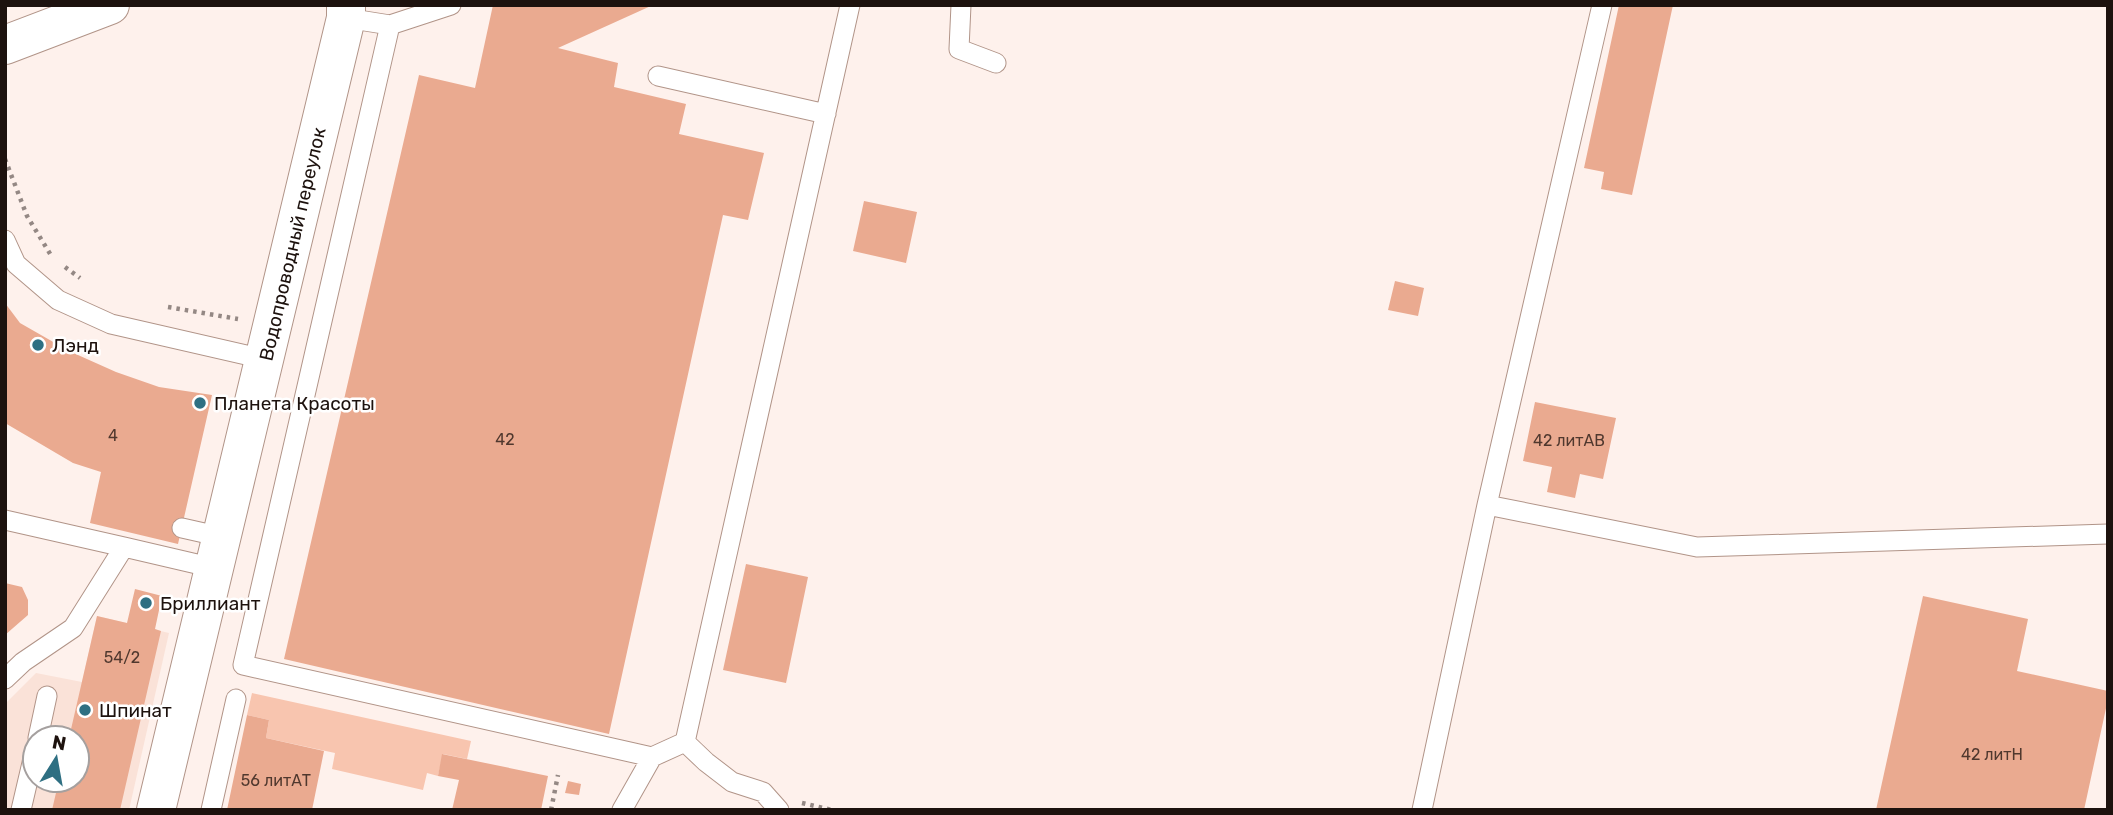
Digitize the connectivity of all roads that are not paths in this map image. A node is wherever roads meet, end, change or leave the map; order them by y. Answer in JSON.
{"nodes":[{"id":1,"x":110,"y":5,"type":"edge"},
{"id":2,"x":451,"y":5,"type":"edge"},
{"id":3,"x":850,"y":5,"type":"edge"},
{"id":4,"x":961,"y":5,"type":"edge"},
{"id":5,"x":1602,"y":5,"type":"edge"},
{"id":6,"x":346,"y":11,"type":"edge"},
{"id":7,"x":390,"y":25,"type":"junction"},
{"id":8,"x":5,"y":45,"type":"edge"},
{"id":9,"x":996,"y":63,"type":"dead end"},
{"id":10,"x":658,"y":76,"type":"dead end"},
{"id":11,"x":826,"y":114,"type":"junction"},
{"id":12,"x":5,"y":240,"type":"edge"},
{"id":13,"x":264,"y":359,"type":"junction"},
{"id":14,"x":1487,"y":505,"type":"junction"},
{"id":15,"x":5,"y":520,"type":"edge"},
{"id":16,"x":182,"y":528,"type":"dead end"},
{"id":17,"x":2108,"y":534,"type":"edge"},
{"id":18,"x":124,"y":547,"type":"junction"},
{"id":19,"x":218,"y":552,"type":"junction"},
{"id":20,"x":5,"y":679,"type":"edge"},
{"id":21,"x":47,"y":696,"type":"dead end"},
{"id":22,"x":236,"y":699,"type":"dead end"},
{"id":23,"x":41,"y":724,"type":"edge"},
{"id":24,"x":685,"y":742,"type":"junction"},
{"id":25,"x":652,"y":757,"type":"junction"},
{"id":26,"x":156,"y":810,"type":"edge"},
{"id":27,"x":211,"y":810,"type":"edge"},
{"id":28,"x":622,"y":810,"type":"edge"},
{"id":29,"x":779,"y":810,"type":"edge"},
{"id":30,"x":1422,"y":810,"type":"edge"}],
"edges":[{"from":1,"to":8,"type":"street"},
{"from":2,"to":7,"type":"lane"},
{"from":3,"to":11,"type":"lane"},
{"from":4,"to":9,"type":"lane"},
{"from":5,"to":14,"type":"lane"},
{"from":6,"to":7,"type":"lane"},
{"from":6,"to":13,"type":"street","name":"Водопроводный переулок"},
{"from":7,"to":25,"type":"lane"},
{"from":10,"to":11,"type":"lane"},
{"from":11,"to":24,"type":"lane"},
{"from":12,"to":13,"type":"lane"},
{"from":13,"to":19,"type":"street","name":"Водопроводный переулок"},
{"from":14,"to":17,"type":"lane"},
{"from":14,"to":30,"type":"lane"},
{"from":15,"to":18,"type":"lane"},
{"from":16,"to":19,"type":"lane"},
{"from":18,"to":19,"type":"lane"},
{"from":18,"to":20,"type":"lane"},
{"from":19,"to":26,"type":"street","name":"Водопроводный переулок"},
{"from":21,"to":23,"type":"lane"},
{"from":22,"to":27,"type":"lane"},
{"from":24,"to":25,"type":"lane"},
{"from":24,"to":29,"type":"lane"},
{"from":25,"to":28,"type":"lane"}]}
